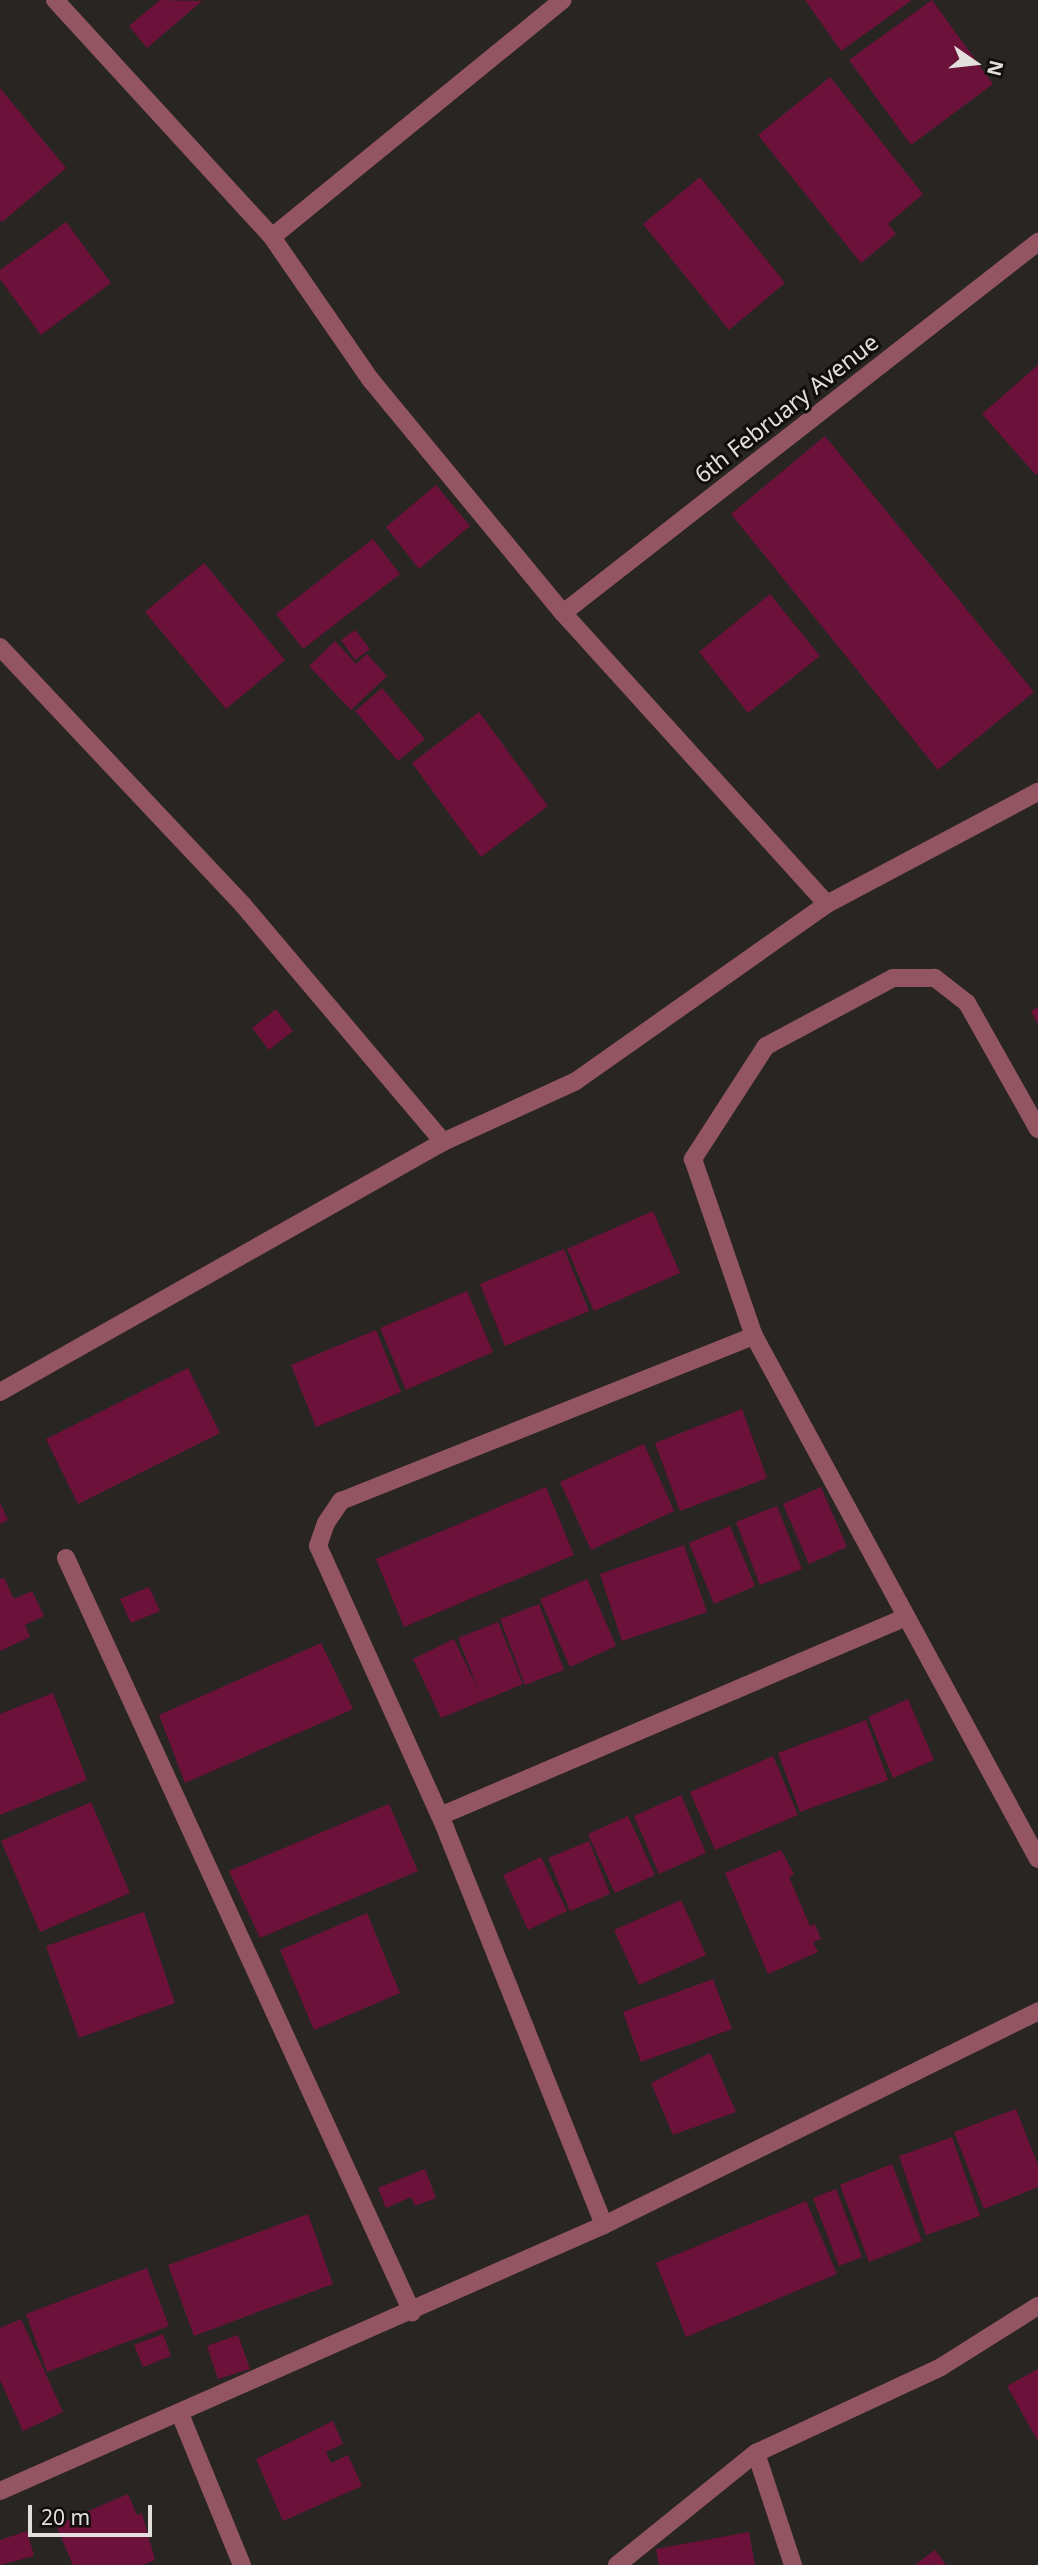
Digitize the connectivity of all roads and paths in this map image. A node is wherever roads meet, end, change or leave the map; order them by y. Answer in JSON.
{"nodes":[{"id":1,"x":55,"y":0,"type":"edge"},
{"id":2,"x":563,"y":0,"type":"edge"},
{"id":3,"x":272,"y":237,"type":"junction"},
{"id":4,"x":1038,"y":242,"type":"edge"},
{"id":5,"x":563,"y":613,"type":"junction"},
{"id":6,"x":0,"y":646,"type":"edge"},
{"id":7,"x":1038,"y":792,"type":"edge"},
{"id":8,"x":827,"y":904,"type":"junction"},
{"id":9,"x":1038,"y":1129,"type":"edge"},
{"id":10,"x":443,"y":1142,"type":"junction"},
{"id":11,"x":754,"y":1336,"type":"junction"},
{"id":12,"x":0,"y":1392,"type":"edge"},
{"id":13,"x":66,"y":1558,"type":"dead end"},
{"id":14,"x":906,"y":1617,"type":"junction"},
{"id":15,"x":440,"y":1816,"type":"junction"},
{"id":16,"x":1038,"y":1859,"type":"edge"},
{"id":17,"x":1038,"y":2011,"type":"edge"},
{"id":18,"x":604,"y":2225,"type":"junction"},
{"id":19,"x":1038,"y":2306,"type":"edge"},
{"id":20,"x":412,"y":2312,"type":"junction"},
{"id":21,"x":180,"y":2414,"type":"junction"},
{"id":22,"x":756,"y":2453,"type":"junction"},
{"id":23,"x":1,"y":2487,"type":"edge"},
{"id":24,"x":242,"y":2565,"type":"edge"},
{"id":25,"x":617,"y":2565,"type":"edge"},
{"id":26,"x":793,"y":2565,"type":"edge"}],
"edges":[{"from":1,"to":3,"type":"street"},
{"from":2,"to":3,"type":"street"},
{"from":3,"to":5,"type":"street"},
{"from":4,"to":5,"type":"street","name":"6th February Avenue"},
{"from":5,"to":8,"type":"street"},
{"from":6,"to":10,"type":"street"},
{"from":7,"to":8,"type":"street"},
{"from":8,"to":10,"type":"street"},
{"from":9,"to":11,"type":"street"},
{"from":10,"to":12,"type":"street"},
{"from":11,"to":14,"type":"street"},
{"from":11,"to":15,"type":"street"},
{"from":13,"to":20,"type":"street"},
{"from":14,"to":15,"type":"street"},
{"from":14,"to":16,"type":"street"},
{"from":15,"to":18,"type":"street"},
{"from":17,"to":18,"type":"street"},
{"from":18,"to":20,"type":"street"},
{"from":19,"to":22,"type":"street"},
{"from":20,"to":21,"type":"street"},
{"from":21,"to":23,"type":"street"},
{"from":21,"to":24,"type":"street"},
{"from":22,"to":25,"type":"street"},
{"from":22,"to":26,"type":"street"}]}
